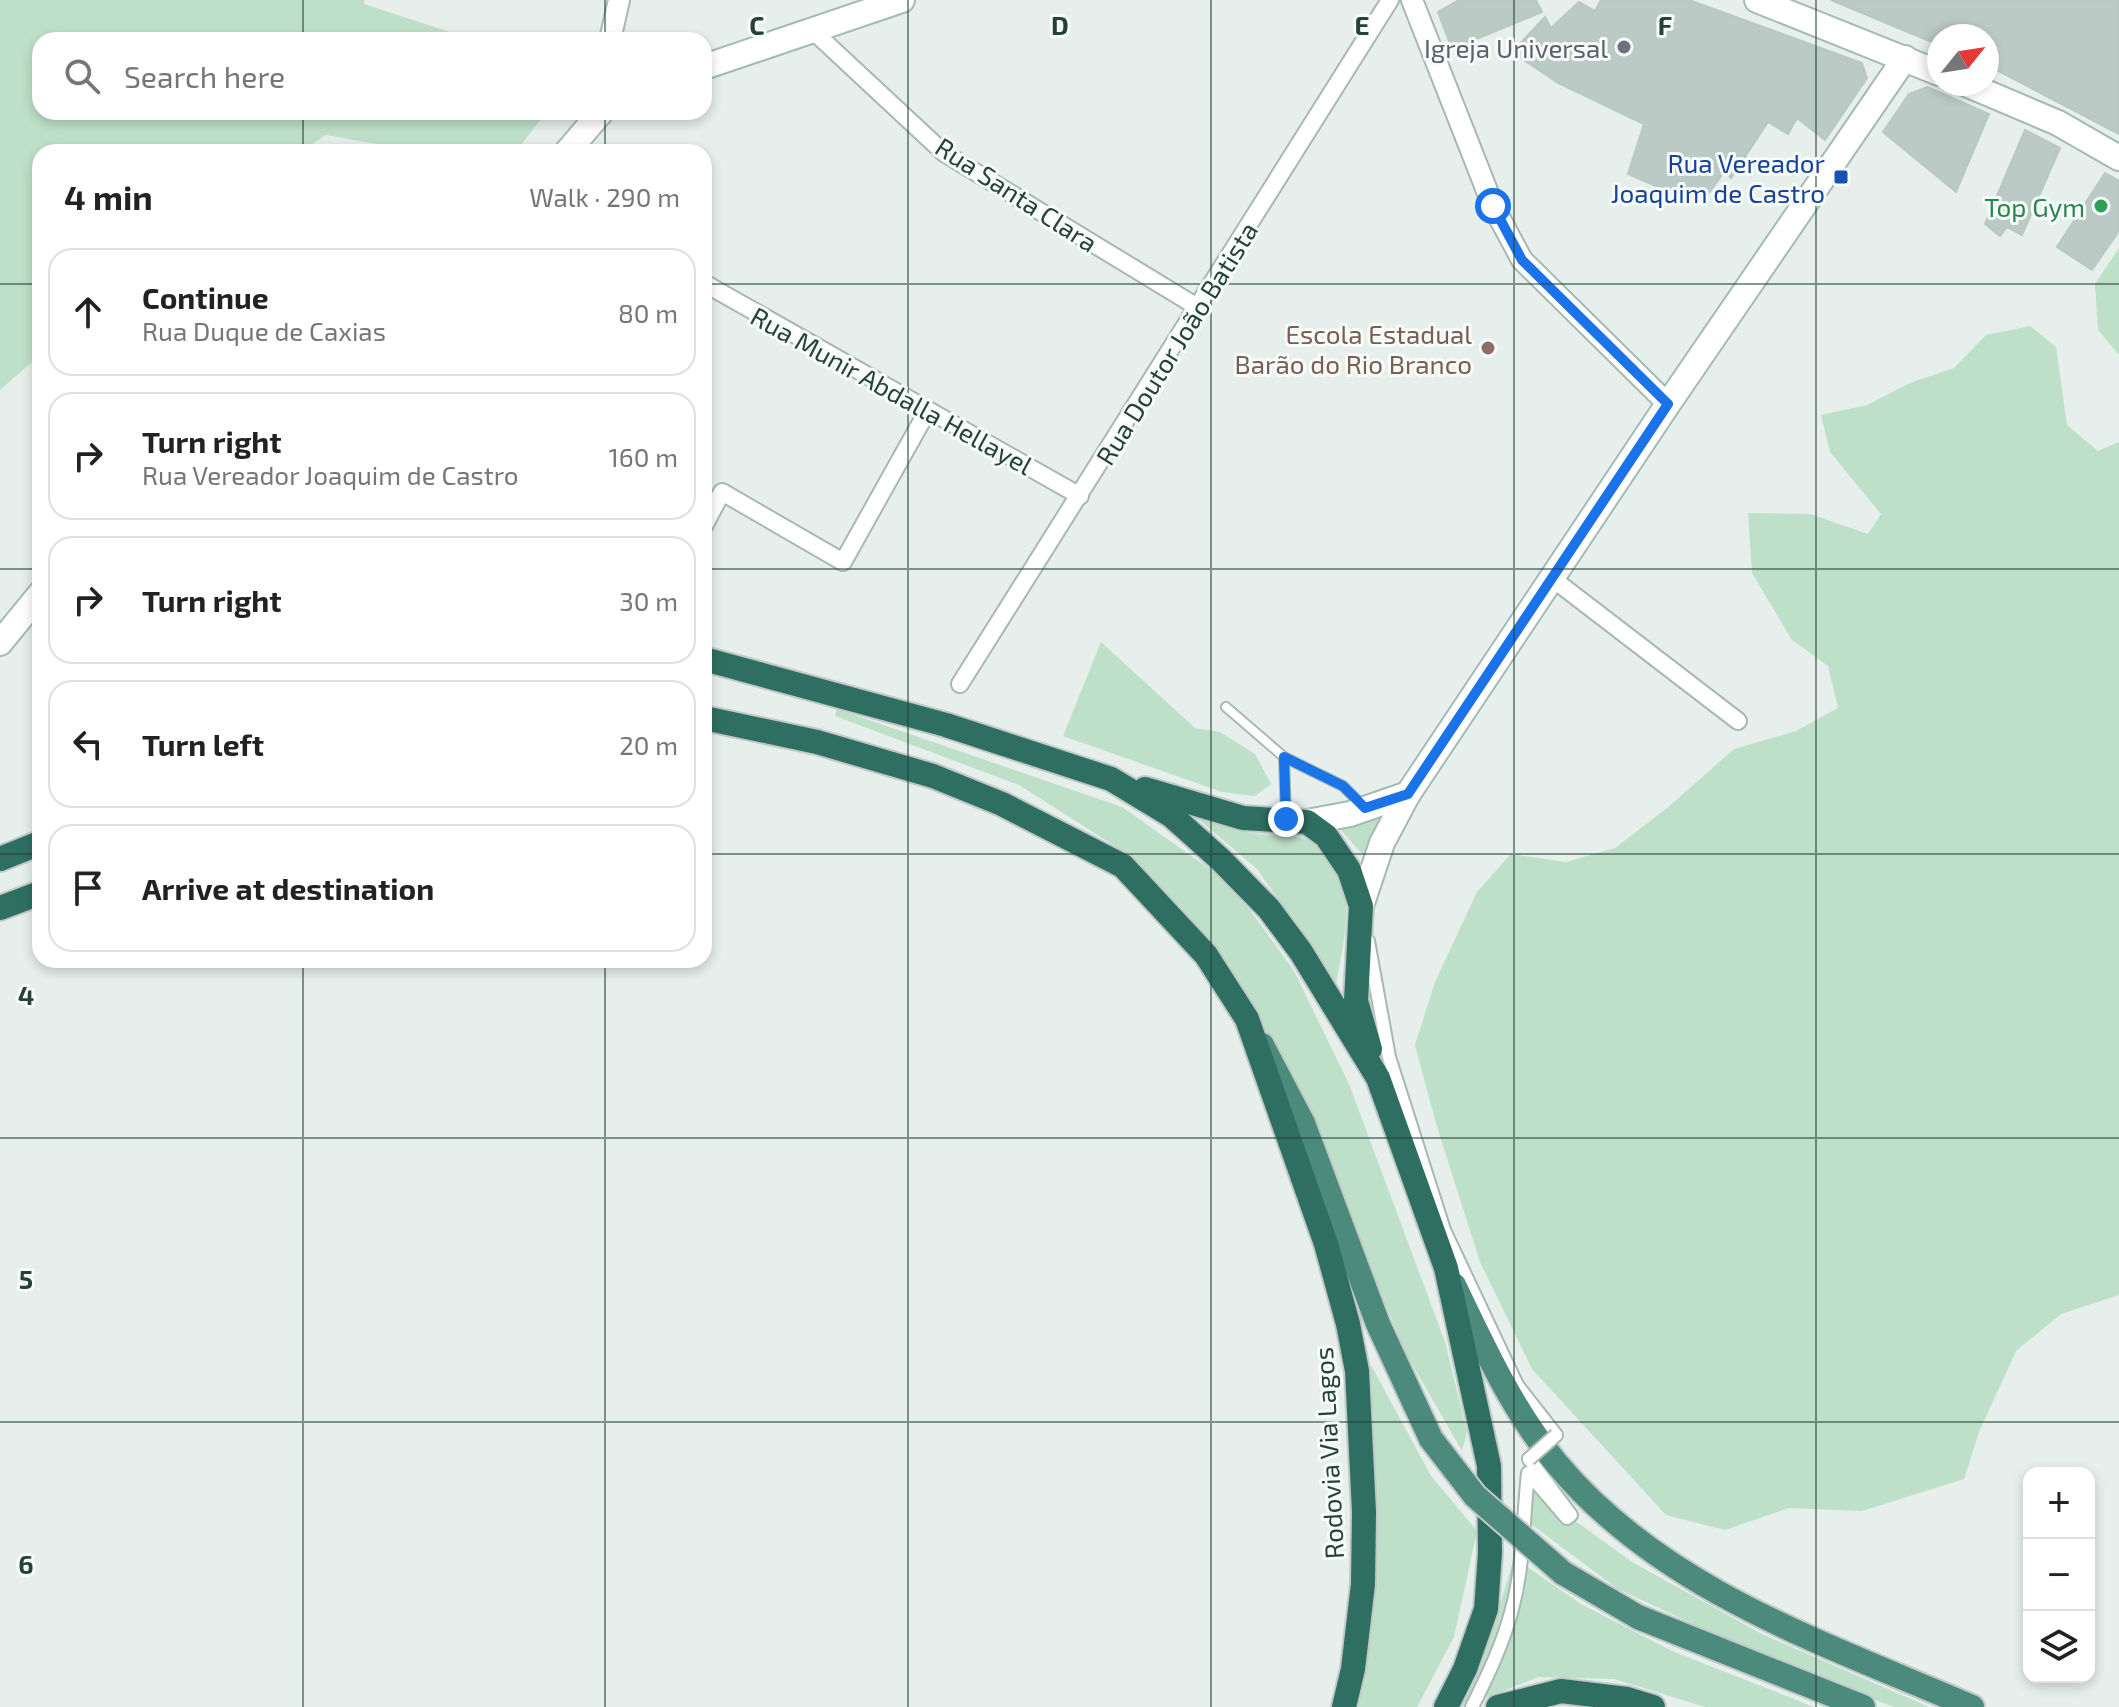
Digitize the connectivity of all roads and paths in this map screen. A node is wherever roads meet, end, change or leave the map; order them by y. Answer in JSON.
{"nodes":[{"id":1,"x":619,"y":0,"type":"edge"},
{"id":2,"x":902,"y":0,"type":"edge"},
{"id":3,"x":1390,"y":0,"type":"edge"},
{"id":4,"x":1412,"y":0,"type":"edge"},
{"id":5,"x":1772,"y":3,"type":"edge"},
{"id":6,"x":812,"y":30,"type":"junction"},
{"id":7,"x":612,"y":32,"type":"edge"},
{"id":8,"x":1905,"y":58,"type":"junction"},
{"id":9,"x":712,"y":64,"type":"edge"},
{"id":10,"x":1927,"y":68,"type":"edge"},
{"id":11,"x":1994,"y":96,"type":"edge"},
{"id":12,"x":591,"y":120,"type":"edge"},
{"id":13,"x":573,"y":144,"type":"edge"},
{"id":14,"x":2119,"y":158,"type":"edge"},
{"id":15,"x":712,"y":288,"type":"edge"},
{"id":16,"x":1199,"y":308,"type":"junction"},
{"id":17,"x":1668,"y":404,"type":"junction"},
{"id":18,"x":928,"y":410,"type":"junction"},
{"id":19,"x":1080,"y":496,"type":"junction"},
{"id":20,"x":712,"y":511,"type":"edge"},
{"id":21,"x":1553,"y":579,"type":"junction"},
{"id":22,"x":32,"y":604,"type":"edge"},
{"id":23,"x":0,"y":643,"type":"edge"},
{"id":24,"x":712,"y":661,"type":"edge"},
{"id":25,"x":960,"y":684,"type":"dead end"},
{"id":26,"x":1226,"y":707,"type":"dead end"},
{"id":27,"x":712,"y":720,"type":"edge"},
{"id":28,"x":1738,"y":721,"type":"dead end"},
{"id":29,"x":1284,"y":757,"type":"junction"},
{"id":30,"x":1111,"y":779,"type":"junction"},
{"id":31,"x":1408,"y":794,"type":"junction"},
{"id":32,"x":1365,"y":808,"type":"junction"},
{"id":33,"x":1297,"y":821,"type":"junction"},
{"id":34,"x":32,"y":834,"type":"edge"},
{"id":35,"x":0,"y":846,"type":"edge"},
{"id":36,"x":32,"y":846,"type":"edge"},
{"id":37,"x":0,"y":859,"type":"edge"},
{"id":38,"x":32,"y":896,"type":"edge"},
{"id":39,"x":1361,"y":906,"type":"junction"},
{"id":40,"x":0,"y":908,"type":"edge"},
{"id":41,"x":1247,"y":1019,"type":"junction"},
{"id":42,"x":1378,"y":1078,"type":"junction"},
{"id":43,"x":1446,"y":1268,"type":"junction"},
{"id":44,"x":1344,"y":1707,"type":"edge"},
{"id":45,"x":1446,"y":1707,"type":"edge"},
{"id":46,"x":1472,"y":1707,"type":"edge"},
{"id":47,"x":1498,"y":1707,"type":"edge"},
{"id":48,"x":1653,"y":1707,"type":"edge"},
{"id":49,"x":1863,"y":1707,"type":"edge"},
{"id":50,"x":1972,"y":1707,"type":"edge"}],
"edges":[{"from":1,"to":7,"type":"street"},
{"from":2,"to":6,"type":"main road"},
{"from":3,"to":16,"type":"street","name":"Rua Doutor João Batista"},
{"from":4,"to":17,"type":"street"},
{"from":5,"to":8,"type":"main road"},
{"from":6,"to":9,"type":"main road"},
{"from":6,"to":16,"type":"street","name":"Rua Santa Clara"},
{"from":8,"to":10,"type":"main road"},
{"from":8,"to":17,"type":"main road"},
{"from":11,"to":14,"type":"main road"},
{"from":12,"to":13,"type":"main road"},
{"from":15,"to":18,"type":"street","name":"Rua Munir Abdalla Hellayel"},
{"from":16,"to":19,"type":"street","name":"Rua Doutor João Batista"},
{"from":17,"to":21,"type":"main road"},
{"from":18,"to":19,"type":"street","name":"Rua Munir Abdalla Hellayel"},
{"from":18,"to":20,"type":"street"},
{"from":19,"to":25,"type":"street","name":"Rua Doutor João Batista"},
{"from":21,"to":28,"type":"street"},
{"from":21,"to":31,"type":"main road"},
{"from":22,"to":23,"type":"main road"},
{"from":24,"to":30,"type":"highway"},
{"from":26,"to":29,"type":"lane"},
{"from":27,"to":41,"type":"highway","name":"Rodovia Via Lagos"},
{"from":29,"to":32,"type":"lane"},
{"from":29,"to":33,"type":"lane"},
{"from":30,"to":33,"type":"highway"},
{"from":30,"to":42,"type":"highway"},
{"from":31,"to":32,"type":"main road"},
{"from":31,"to":39,"type":"main road"},
{"from":32,"to":33,"type":"main road"},
{"from":33,"to":39,"type":"highway"},
{"from":34,"to":35,"type":"highway"},
{"from":36,"to":37,"type":"highway"},
{"from":38,"to":40,"type":"highway"},
{"from":39,"to":42,"type":"highway"},
{"from":39,"to":46,"type":"street","bridge":true},
{"from":41,"to":44,"type":"highway","name":"Rodovia Via Lagos"},
{"from":41,"to":49,"type":"highway","bridge":true},
{"from":42,"to":43,"type":"highway"},
{"from":43,"to":45,"type":"highway"},
{"from":43,"to":50,"type":"highway"},
{"from":47,"to":48,"type":"highway"}]}
